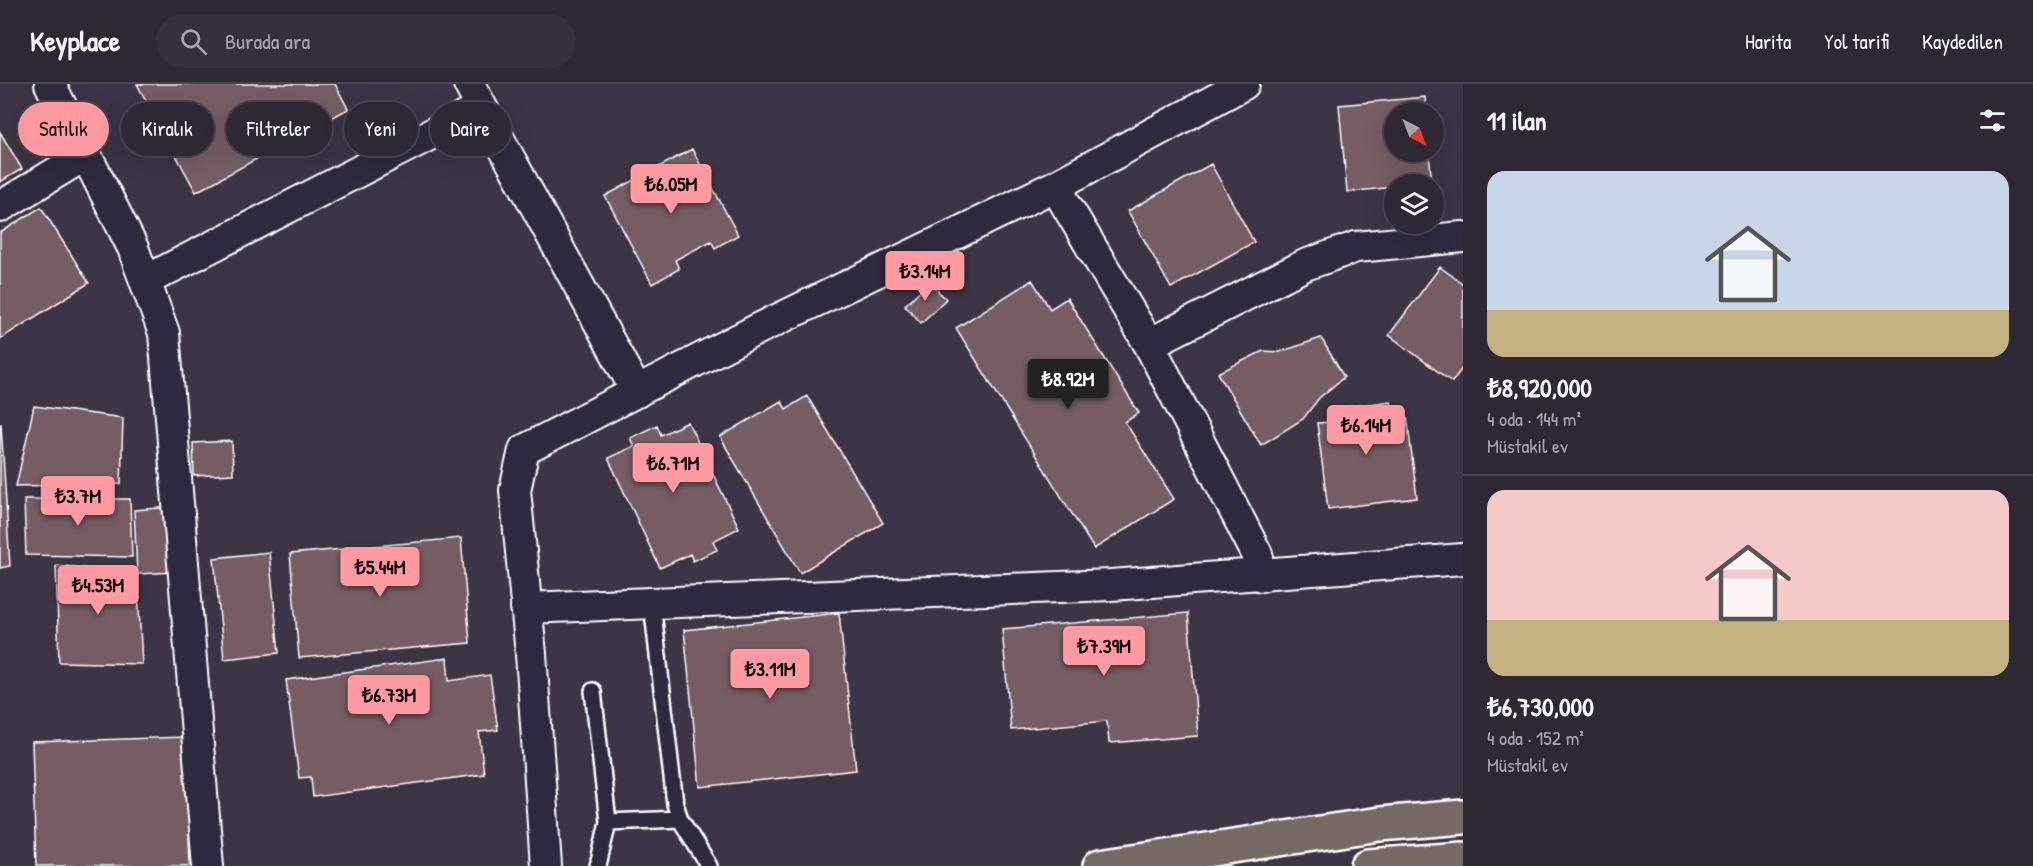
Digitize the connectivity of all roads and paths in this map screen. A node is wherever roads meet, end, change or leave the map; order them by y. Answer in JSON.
{"nodes":[{"id":1,"x":50,"y":84,"type":"edge"},
{"id":2,"x":1244,"y":84,"type":"edge"},
{"id":3,"x":476,"y":96,"type":"edge"},
{"id":4,"x":59,"y":102,"type":"edge"},
{"id":5,"x":83,"y":156,"type":"edge"},
{"id":6,"x":86,"y":156,"type":"edge"},
{"id":7,"x":1055,"y":186,"type":"junction"},
{"id":8,"x":0,"y":207,"type":"edge"},
{"id":9,"x":1463,"y":237,"type":"edge"},
{"id":10,"x":145,"y":281,"type":"junction"},
{"id":11,"x":1149,"y":344,"type":"junction"},
{"id":12,"x":637,"y":392,"type":"junction"},
{"id":13,"x":1463,"y":560,"type":"edge"},
{"id":14,"x":1262,"y":576,"type":"junction"},
{"id":15,"x":652,"y":603,"type":"junction"},
{"id":16,"x":526,"y":608,"type":"junction"},
{"id":17,"x":593,"y":691,"type":"dead end"},
{"id":18,"x":1463,"y":817,"type":"edge"},
{"id":19,"x":680,"y":819,"type":"junction"},
{"id":20,"x":608,"y":822,"type":"junction"},
{"id":21,"x":1463,"y":859,"type":"edge"},
{"id":22,"x":208,"y":866,"type":"edge"},
{"id":23,"x":546,"y":866,"type":"edge"},
{"id":24,"x":598,"y":866,"type":"edge"},
{"id":25,"x":709,"y":866,"type":"edge"},
{"id":26,"x":1100,"y":866,"type":"edge"},
{"id":27,"x":1368,"y":866,"type":"edge"}],
"edges":[{"from":1,"to":4,"type":"street"},
{"from":2,"to":7,"type":"street"},
{"from":3,"to":10,"type":"street"},
{"from":3,"to":12,"type":"street"},
{"from":5,"to":8,"type":"street"},
{"from":6,"to":10,"type":"street"},
{"from":7,"to":11,"type":"street"},
{"from":7,"to":12,"type":"street"},
{"from":9,"to":11,"type":"street"},
{"from":10,"to":22,"type":"street"},
{"from":11,"to":14,"type":"street"},
{"from":12,"to":16,"type":"street"},
{"from":13,"to":14,"type":"street"},
{"from":14,"to":15,"type":"street"},
{"from":15,"to":16,"type":"street"},
{"from":15,"to":19,"type":"lane"},
{"from":16,"to":23,"type":"street"},
{"from":17,"to":20,"type":"lane"},
{"from":18,"to":26,"type":"highway"},
{"from":19,"to":20,"type":"lane"},
{"from":19,"to":25,"type":"lane"},
{"from":20,"to":24,"type":"lane"},
{"from":21,"to":27,"type":"highway"}]}
